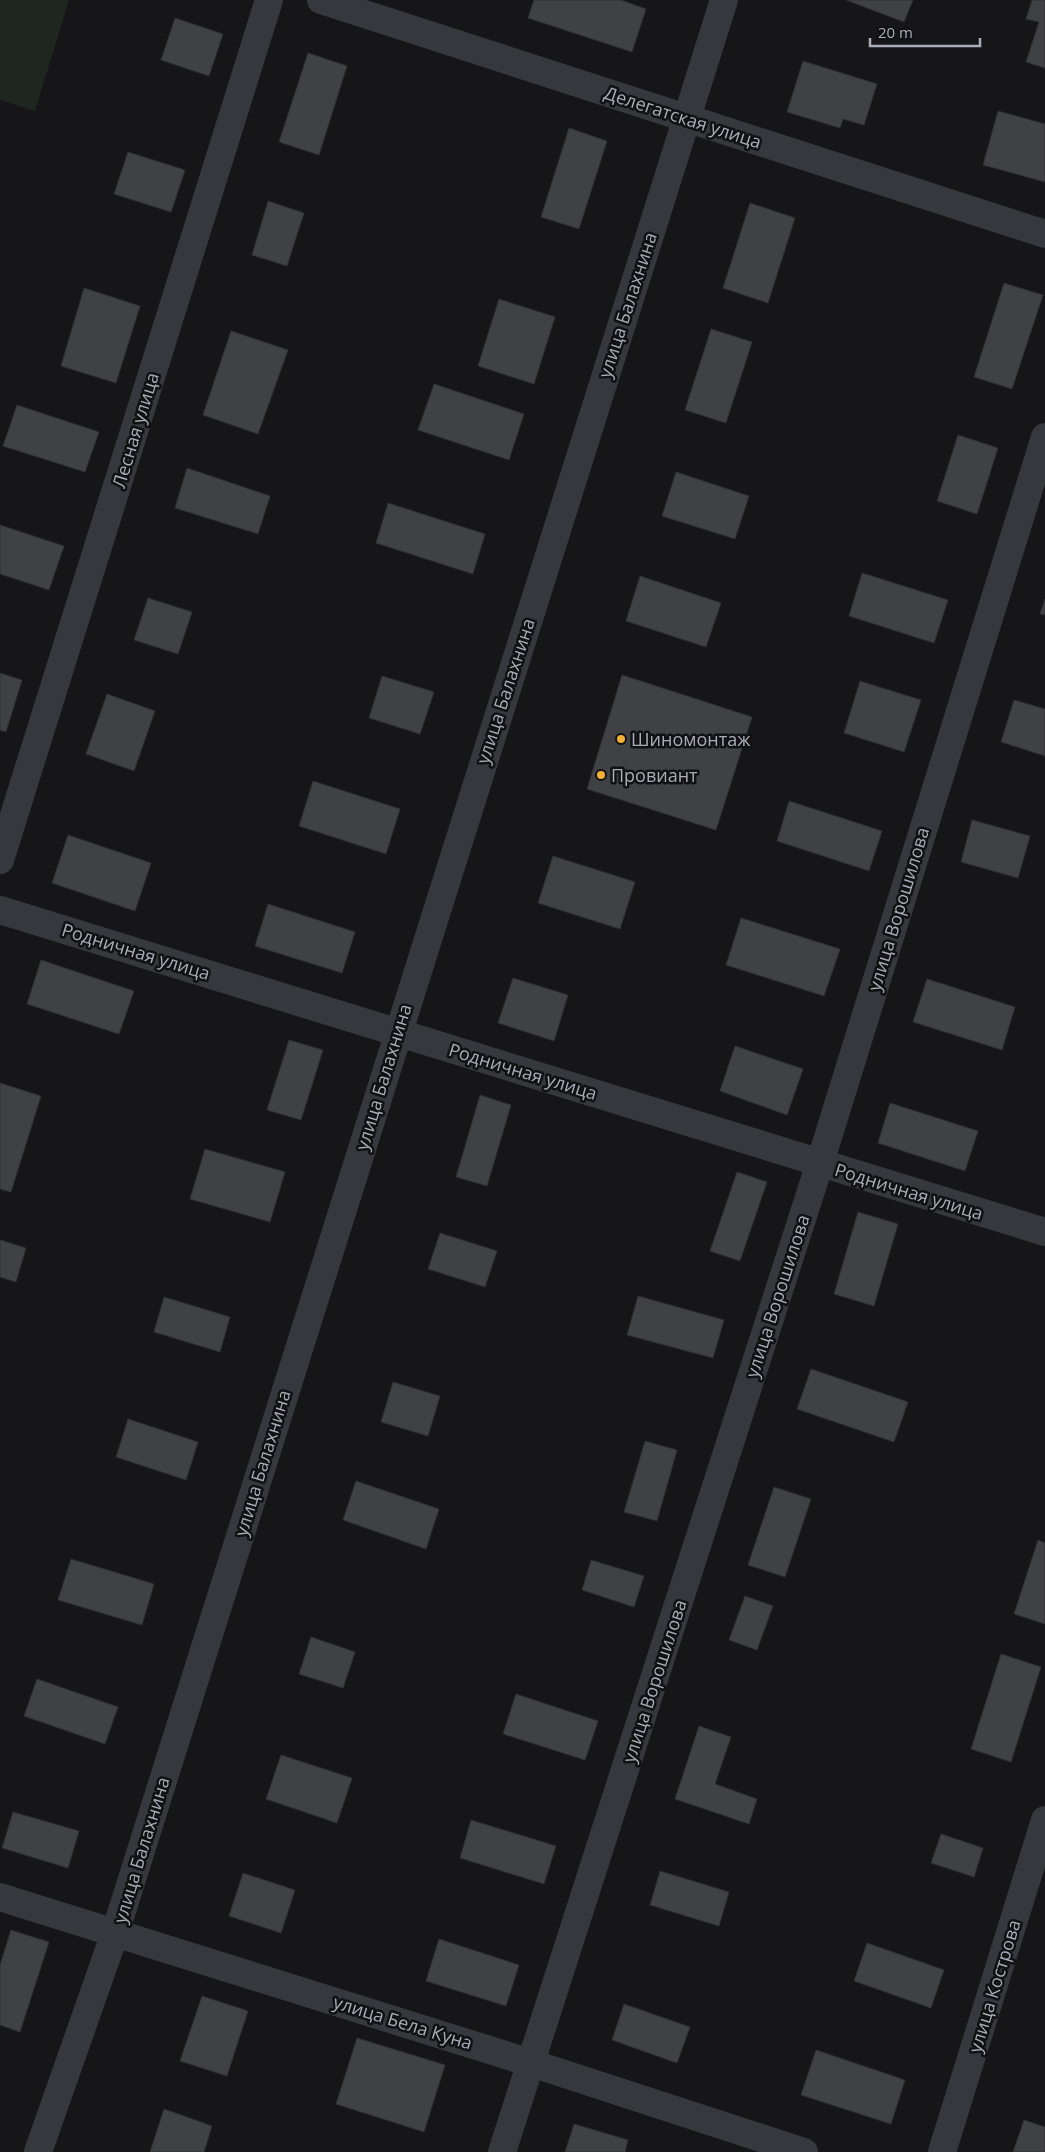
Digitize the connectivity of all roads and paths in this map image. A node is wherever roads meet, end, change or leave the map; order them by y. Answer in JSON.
{"nodes":[{"id":1,"x":269,"y":0,"type":"edge"},
{"id":2,"x":321,"y":0,"type":"edge"},
{"id":3,"x":724,"y":0,"type":"edge"},
{"id":4,"x":686,"y":118,"type":"junction"},
{"id":5,"x":1045,"y":234,"type":"edge"},
{"id":6,"x":1045,"y":437,"type":"edge"},
{"id":7,"x":0,"y":860,"type":"edge"},
{"id":8,"x":0,"y":910,"type":"edge"},
{"id":9,"x":398,"y":1032,"type":"junction"},
{"id":10,"x":820,"y":1164,"type":"junction"},
{"id":11,"x":1045,"y":1232,"type":"edge"},
{"id":12,"x":1045,"y":1820,"type":"edge"},
{"id":13,"x":0,"y":1897,"type":"edge"},
{"id":14,"x":115,"y":1933,"type":"junction"},
{"id":15,"x":532,"y":2063,"type":"junction"},
{"id":16,"x":38,"y":2152,"type":"edge"},
{"id":17,"x":502,"y":2152,"type":"edge"},
{"id":18,"x":804,"y":2152,"type":"edge"},
{"id":19,"x":942,"y":2152,"type":"edge"}],
"edges":[{"from":1,"to":7,"type":"street","name":"Лесная улица"},
{"from":2,"to":4,"type":"street","name":"Делегатская улица"},
{"from":3,"to":4,"type":"street","name":"улица Балахнина"},
{"from":4,"to":5,"type":"street","name":"Делегатская улица"},
{"from":4,"to":9,"type":"street","name":"улица Балахнина"},
{"from":6,"to":10,"type":"street","name":"улица Ворошилова"},
{"from":8,"to":9,"type":"street","name":"Родничная улица"},
{"from":9,"to":10,"type":"street","name":"Родничная улица"},
{"from":9,"to":14,"type":"street","name":"улица Балахнина"},
{"from":10,"to":11,"type":"street","name":"Родничная улица"},
{"from":10,"to":15,"type":"street","name":"улица Ворошилова"},
{"from":12,"to":19,"type":"street","name":"улица Кострова"},
{"from":13,"to":14,"type":"street","name":"улица Бела Куна"},
{"from":14,"to":15,"type":"street","name":"улица Бела Куна"},
{"from":14,"to":16,"type":"street","name":"улица Балахнина"},
{"from":15,"to":17,"type":"street","name":"улица Ворошилова"},
{"from":15,"to":18,"type":"street","name":"улица Бела Куна"}]}
